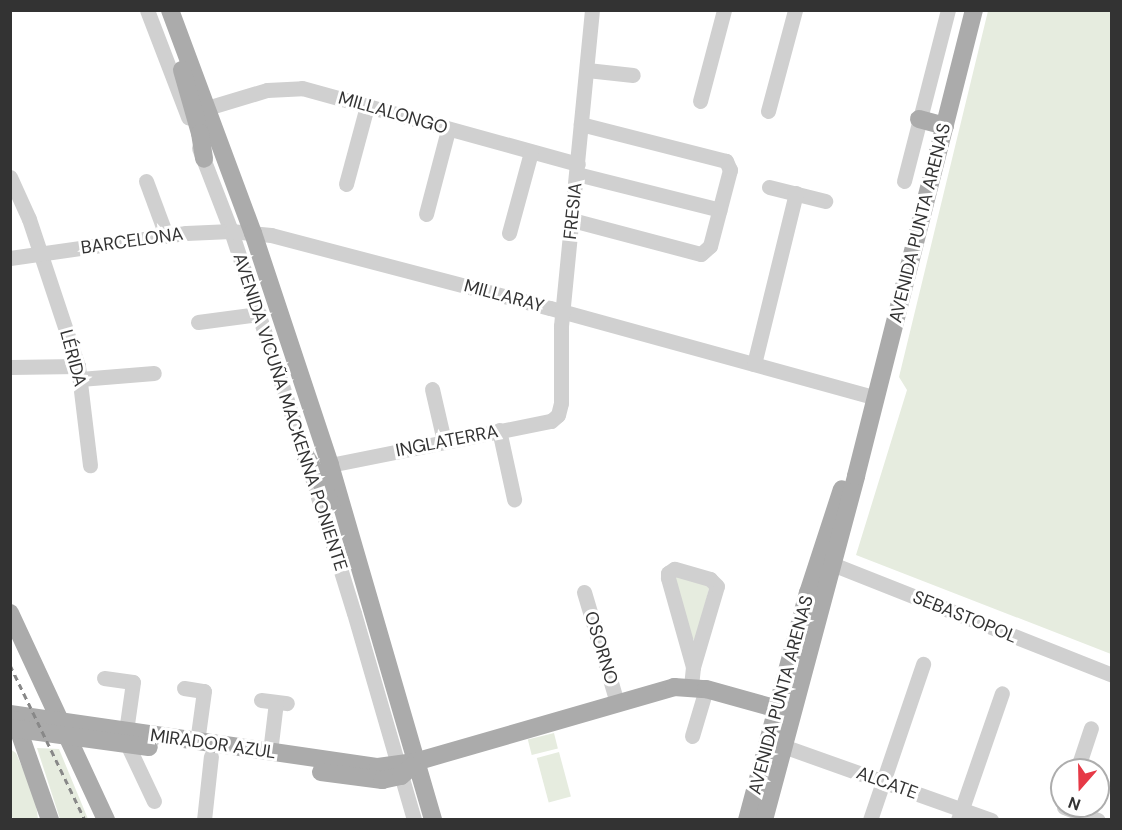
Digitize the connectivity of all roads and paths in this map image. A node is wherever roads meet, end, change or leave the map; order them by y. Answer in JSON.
{"nodes":[{"id":1,"x":147,"y":10,"type":"edge"},
{"id":2,"x":170,"y":10,"type":"edge"},
{"id":3,"x":592,"y":10,"type":"edge"},
{"id":4,"x":724,"y":10,"type":"edge"},
{"id":5,"x":795,"y":10,"type":"edge"},
{"id":6,"x":948,"y":10,"type":"edge"},
{"id":7,"x":974,"y":10,"type":"edge"},
{"id":8,"x":182,"y":43,"type":"junction"},
{"id":9,"x":586,"y":70,"type":"junction"},
{"id":10,"x":633,"y":75,"type":"dead end"},
{"id":11,"x":700,"y":101,"type":"dead end"},
{"id":12,"x":367,"y":106,"type":"junction"},
{"id":13,"x":207,"y":108,"type":"junction"},
{"id":14,"x":768,"y":111,"type":"dead end"},
{"id":15,"x":919,"y":119,"type":"junction"},
{"id":16,"x":581,"y":123,"type":"junction"},
{"id":17,"x":945,"y":126,"type":"junction"},
{"id":18,"x":448,"y":130,"type":"junction"},
{"id":19,"x":531,"y":152,"type":"junction"},
{"id":20,"x":204,"y":159,"type":"junction"},
{"id":21,"x":577,"y":169,"type":"junction"},
{"id":22,"x":10,"y":177,"type":"edge"},
{"id":23,"x":146,"y":181,"type":"dead end"},
{"id":24,"x":903,"y":181,"type":"dead end"},
{"id":25,"x":346,"y":184,"type":"dead end"},
{"id":26,"x":769,"y":186,"type":"dead end"},
{"id":27,"x":796,"y":194,"type":"junction"},
{"id":28,"x":825,"y":201,"type":"dead end"},
{"id":29,"x":720,"y":210,"type":"junction"},
{"id":30,"x":426,"y":214,"type":"dead end"},
{"id":31,"x":572,"y":220,"type":"junction"},
{"id":32,"x":231,"y":231,"type":"junction"},
{"id":33,"x":253,"y":233,"type":"junction"},
{"id":34,"x":508,"y":233,"type":"dead end"},
{"id":35,"x":166,"y":235,"type":"junction"},
{"id":36,"x":41,"y":255,"type":"junction"},
{"id":37,"x":10,"y":258,"type":"edge"},
{"id":38,"x":563,"y":311,"type":"junction"},
{"id":39,"x":259,"y":314,"type":"junction"},
{"id":40,"x":198,"y":322,"type":"dead end"},
{"id":41,"x":754,"y":364,"type":"junction"},
{"id":42,"x":10,"y":367,"type":"edge"},
{"id":43,"x":79,"y":372,"type":"junction"},
{"id":44,"x":154,"y":373,"type":"dead end"},
{"id":45,"x":432,"y":389,"type":"dead end"},
{"id":46,"x":876,"y":398,"type":"junction"},
{"id":47,"x":560,"y":412,"type":"joint"},
{"id":48,"x":499,"y":430,"type":"junction"},
{"id":49,"x":444,"y":441,"type":"junction"},
{"id":50,"x":305,"y":455,"type":"junction"},
{"id":51,"x":90,"y":465,"type":"dead end"},
{"id":52,"x":330,"y":465,"type":"junction"},
{"id":53,"x":514,"y":499,"type":"dead end"},
{"id":54,"x":355,"y":551,"type":"junction"},
{"id":55,"x":825,"y":561,"type":"junction"},
{"id":56,"x":584,"y":592,"type":"dead end"},
{"id":57,"x":10,"y":613,"type":"edge"},
{"id":58,"x":923,"y":664,"type":"dead end"},
{"id":59,"x":693,"y":667,"type":"junction"},
{"id":60,"x":1112,"y":675,"type":"edge"},
{"id":61,"x":104,"y":678,"type":"dead end"},
{"id":62,"x":698,"y":687,"type":"junction"},
{"id":63,"x":184,"y":688,"type":"dead end"},
{"id":64,"x":1002,"y":693,"type":"dead end"},
{"id":65,"x":275,"y":702,"type":"dead end"},
{"id":66,"x":617,"y":703,"type":"junction"},
{"id":67,"x":785,"y":710,"type":"junction"},
{"id":68,"x":13,"y":719,"type":"edge"},
{"id":69,"x":1091,"y":728,"type":"dead end"},
{"id":70,"x":65,"y":729,"type":"junction"},
{"id":71,"x":692,"y":736,"type":"dead end"},
{"id":72,"x":127,"y":737,"type":"junction"},
{"id":73,"x":197,"y":742,"type":"junction"},
{"id":74,"x":783,"y":746,"type":"junction"},
{"id":75,"x":270,"y":752,"type":"junction"},
{"id":76,"x":211,"y":756,"type":"junction"},
{"id":77,"x":1081,"y":758,"type":"edge"},
{"id":78,"x":404,"y":768,"type":"junction"},
{"id":79,"x":883,"y":781,"type":"junction"},
{"id":80,"x":154,"y":801,"type":"dead end"},
{"id":81,"x":960,"y":814,"type":"edge"},
{"id":82,"x":50,"y":819,"type":"edge"},
{"id":83,"x":106,"y":819,"type":"edge"},
{"id":84,"x":204,"y":819,"type":"edge"},
{"id":85,"x":414,"y":819,"type":"edge"},
{"id":86,"x":433,"y":819,"type":"edge"},
{"id":87,"x":747,"y":819,"type":"edge"},
{"id":88,"x":764,"y":819,"type":"edge"},
{"id":89,"x":870,"y":819,"type":"edge"},
{"id":90,"x":991,"y":819,"type":"edge"}],
"edges":[{"from":1,"to":20,"type":"street","name":"AVENIDA VICUÑA MACKENNA PONIENTE"},
{"from":2,"to":8,"type":"main road","name":"AVENIDA VICUÑA MACKENNA PONIENTE"},
{"from":3,"to":9,"type":"street","name":"FRESIA"},
{"from":4,"to":11,"type":"street"},
{"from":5,"to":14,"type":"street"},
{"from":6,"to":15,"type":"street","name":"AVENIDA PUNTA ARENAS"},
{"from":7,"to":17,"type":"main road","name":"AVENIDA PUNTA ARENAS"},
{"from":8,"to":13,"type":"main road","name":"AVENIDA VICUÑA MACKENNA PONIENTE"},
{"from":8,"to":20,"type":"main road"},
{"from":9,"to":10,"type":"street"},
{"from":9,"to":16,"type":"street","name":"FRESIA"},
{"from":12,"to":13,"type":"street","name":"MILLALONGO"},
{"from":12,"to":18,"type":"street","name":"MILLALONGO"},
{"from":12,"to":25,"type":"street"},
{"from":13,"to":33,"type":"main road","name":"AVENIDA VICUÑA MACKENNA PONIENTE"},
{"from":15,"to":17,"type":"main road"},
{"from":15,"to":24,"type":"street","name":"AVENIDA PUNTA ARENAS"},
{"from":16,"to":21,"type":"street","name":"FRESIA"},
{"from":16,"to":29,"type":"street"},
{"from":17,"to":46,"type":"main road","name":"AVENIDA PUNTA ARENAS"},
{"from":18,"to":19,"type":"street","name":"MILLALONGO"},
{"from":18,"to":30,"type":"street"},
{"from":19,"to":21,"type":"street","name":"MILLALONGO"},
{"from":19,"to":34,"type":"street"},
{"from":20,"to":32,"type":"street","name":"AVENIDA VICUÑA MACKENNA PONIENTE"},
{"from":21,"to":29,"type":"street","name":"MILLALONGO"},
{"from":21,"to":31,"type":"street","name":"FRESIA"},
{"from":22,"to":36,"type":"street","name":"LÉRIDA"},
{"from":23,"to":35,"type":"street"},
{"from":26,"to":27,"type":"street"},
{"from":27,"to":28,"type":"street"},
{"from":27,"to":41,"type":"street"},
{"from":29,"to":31,"type":"street"},
{"from":31,"to":38,"type":"street","name":"FRESIA"},
{"from":32,"to":33,"type":"street","name":"BARCELONA"},
{"from":32,"to":35,"type":"street","name":"BARCELONA"},
{"from":32,"to":39,"type":"street","name":"AVENIDA VICUÑA MACKENNA PONIENTE"},
{"from":33,"to":38,"type":"street","name":"MILLARAY"},
{"from":33,"to":52,"type":"main road","name":"AVENIDA VICUÑA MACKENNA PONIENTE"},
{"from":35,"to":36,"type":"street","name":"BARCELONA"},
{"from":36,"to":37,"type":"street","name":"BARCELONA"},
{"from":36,"to":43,"type":"street","name":"LÉRIDA"},
{"from":38,"to":41,"type":"street","name":"MILLARAY"},
{"from":38,"to":47,"type":"street","name":"FRESIA"},
{"from":39,"to":40,"type":"street"},
{"from":39,"to":50,"type":"street","name":"AVENIDA VICUÑA MACKENNA PONIENTE"},
{"from":41,"to":46,"type":"street","name":"MILLARAY"},
{"from":42,"to":43,"type":"street"},
{"from":43,"to":44,"type":"street"},
{"from":43,"to":51,"type":"street","name":"LÉRIDA"},
{"from":45,"to":49,"type":"street"},
{"from":46,"to":55,"type":"main road","name":"AVENIDA PUNTA ARENAS"},
{"from":47,"to":48,"type":"street","name":"INGLATERRA"},
{"from":48,"to":49,"type":"street","name":"INGLATERRA"},
{"from":48,"to":53,"type":"street"},
{"from":49,"to":52,"type":"street","name":"INGLATERRA"},
{"from":50,"to":54,"type":"main road"},
{"from":50,"to":78,"type":"street","name":"AVENIDA VICUÑA MACKENNA PONIENTE"},
{"from":52,"to":54,"type":"main road","name":"AVENIDA VICUÑA MACKENNA PONIENTE"},
{"from":54,"to":78,"type":"main road","name":"AVENIDA VICUÑA MACKENNA PONIENTE"},
{"from":55,"to":60,"type":"street","name":"SEBASTOPOL"},
{"from":55,"to":67,"type":"main road","name":"AVENIDA PUNTA ARENAS"},
{"from":56,"to":66,"type":"street","name":"OSORNO"},
{"from":57,"to":70,"type":"main road"},
{"from":58,"to":79,"type":"street"},
{"from":59,"to":59,"type":"street"},
{"from":59,"to":62,"type":"street"},
{"from":61,"to":72,"type":"street"},
{"from":62,"to":66,"type":"main road","name":"MIRADOR AZUL"},
{"from":62,"to":67,"type":"main road","name":"MIRADOR AZUL"},
{"from":62,"to":71,"type":"street"},
{"from":63,"to":73,"type":"street"},
{"from":64,"to":81,"type":"street"},
{"from":65,"to":75,"type":"street"},
{"from":66,"to":78,"type":"main road","name":"MIRADOR AZUL"},
{"from":67,"to":74,"type":"main road","name":"AVENIDA PUNTA ARENAS"},
{"from":67,"to":87,"type":"main road","name":"AVENIDA PUNTA ARENAS"},
{"from":68,"to":70,"type":"main road","name":"MIRADOR AZUL"},
{"from":68,"to":82,"type":"main road"},
{"from":69,"to":77,"type":"street"},
{"from":70,"to":72,"type":"main road","name":"MIRADOR AZUL"},
{"from":70,"to":83,"type":"main road"},
{"from":72,"to":73,"type":"main road","name":"MIRADOR AZUL"},
{"from":72,"to":76,"type":"main road","name":"MIRADOR AZUL"},
{"from":72,"to":80,"type":"street","name":"MIRADOR AZUL"},
{"from":73,"to":75,"type":"main road","name":"MIRADOR AZUL"},
{"from":74,"to":79,"type":"street","name":"ALCATE"},
{"from":74,"to":88,"type":"main road","name":"AVENIDA PUNTA ARENAS"},
{"from":75,"to":78,"type":"main road","name":"MIRADOR AZUL"},
{"from":76,"to":78,"type":"main road","name":"MIRADOR AZUL"},
{"from":76,"to":84,"type":"street"},
{"from":78,"to":85,"type":"street","name":"AVENIDA VICUÑA MACKENNA PONIENTE"},
{"from":78,"to":86,"type":"main road","name":"AVENIDA VICUÑA MACKENNA PONIENTE"},
{"from":79,"to":81,"type":"street","name":"ALCATE"},
{"from":79,"to":89,"type":"street"},
{"from":81,"to":90,"type":"street","name":"ALCATE"}]}
